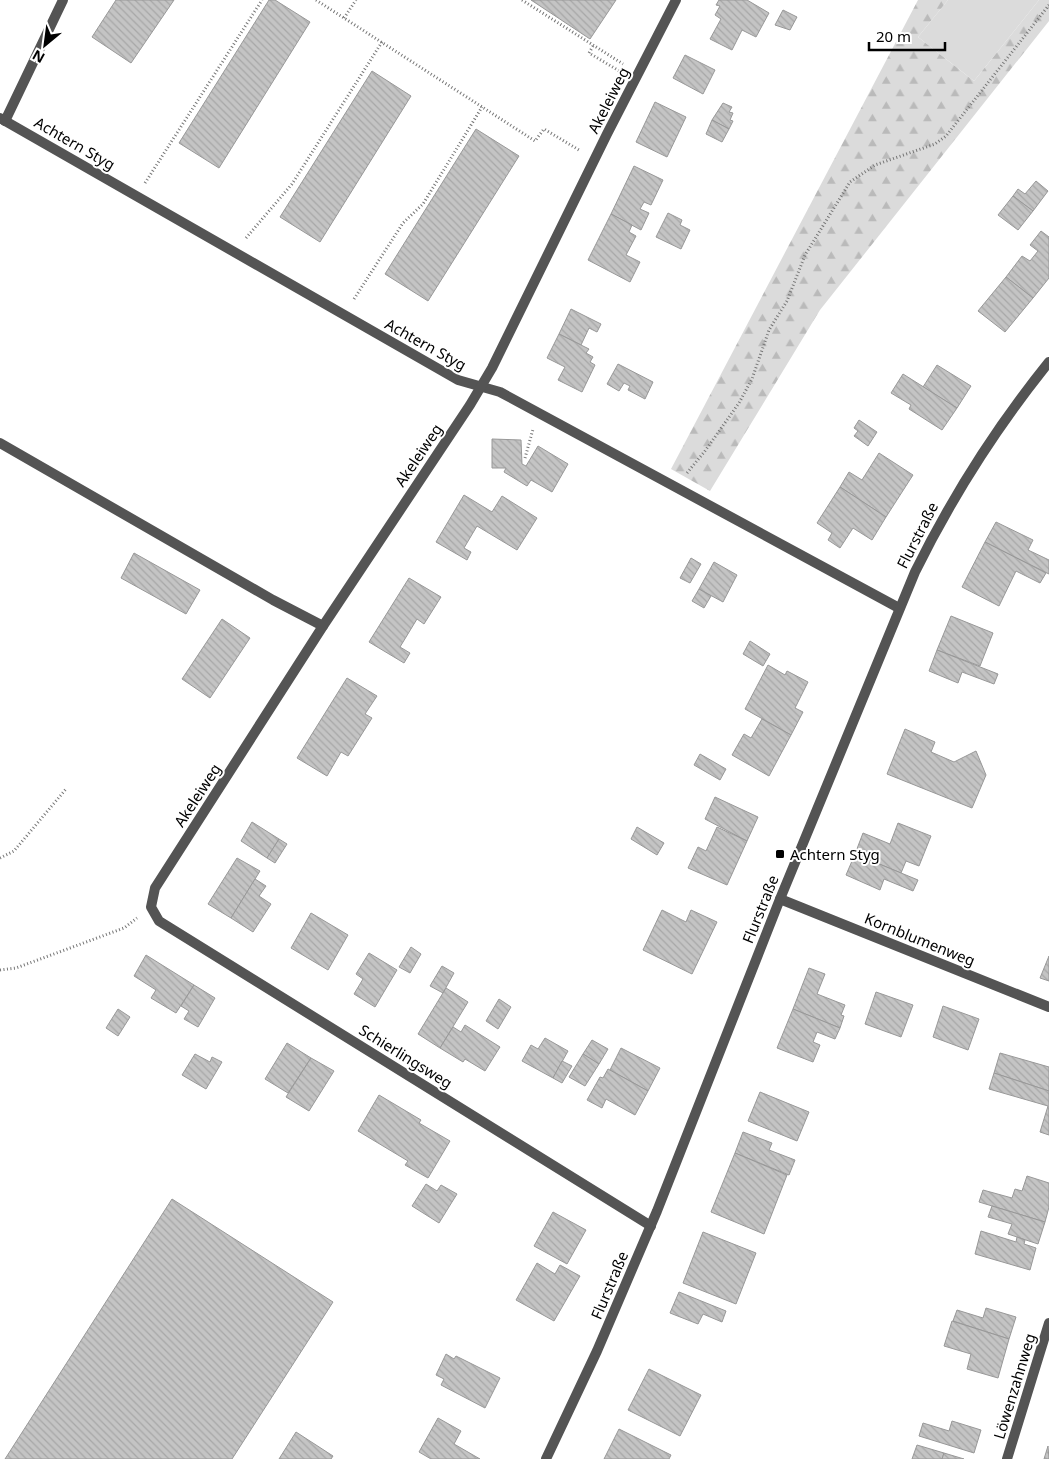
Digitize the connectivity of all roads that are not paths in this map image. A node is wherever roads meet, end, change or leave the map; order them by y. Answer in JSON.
{"nodes":[{"id":1,"x":63,"y":0,"type":"edge"},
{"id":2,"x":676,"y":0,"type":"edge"},
{"id":3,"x":3,"y":119,"type":"edge"},
{"id":4,"x":1049,"y":362,"type":"edge"},
{"id":5,"x":481,"y":387,"type":"junction"},
{"id":6,"x":0,"y":443,"type":"edge"},
{"id":7,"x":898,"y":608,"type":"junction"},
{"id":8,"x":324,"y":626,"type":"junction"},
{"id":9,"x":780,"y":899,"type":"junction"},
{"id":10,"x":152,"y":907,"type":"joint"},
{"id":11,"x":1049,"y":1007,"type":"edge"},
{"id":12,"x":651,"y":1226,"type":"junction"},
{"id":13,"x":1049,"y":1323,"type":"edge"},
{"id":14,"x":546,"y":1459,"type":"edge"},
{"id":15,"x":1007,"y":1459,"type":"edge"}],
"edges":[{"from":1,"to":3,"type":"street"},
{"from":2,"to":5,"type":"street","name":"Akeleiweg"},
{"from":3,"to":5,"type":"street","name":"Achtern Styg"},
{"from":4,"to":7,"type":"street","name":"Flurstraße"},
{"from":5,"to":7,"type":"street","name":"Achtern Styg"},
{"from":5,"to":8,"type":"street","name":"Akeleiweg"},
{"from":6,"to":8,"type":"street"},
{"from":7,"to":9,"type":"street","name":"Flurstraße"},
{"from":8,"to":10,"type":"street","name":"Akeleiweg"},
{"from":9,"to":11,"type":"street","name":"Kornblumenweg"},
{"from":9,"to":12,"type":"street","name":"Flurstraße"},
{"from":10,"to":12,"type":"street","name":"Schierlingsweg"},
{"from":12,"to":14,"type":"street","name":"Flurstraße"},
{"from":13,"to":15,"type":"street","name":"Löwenzahnweg"}]}
